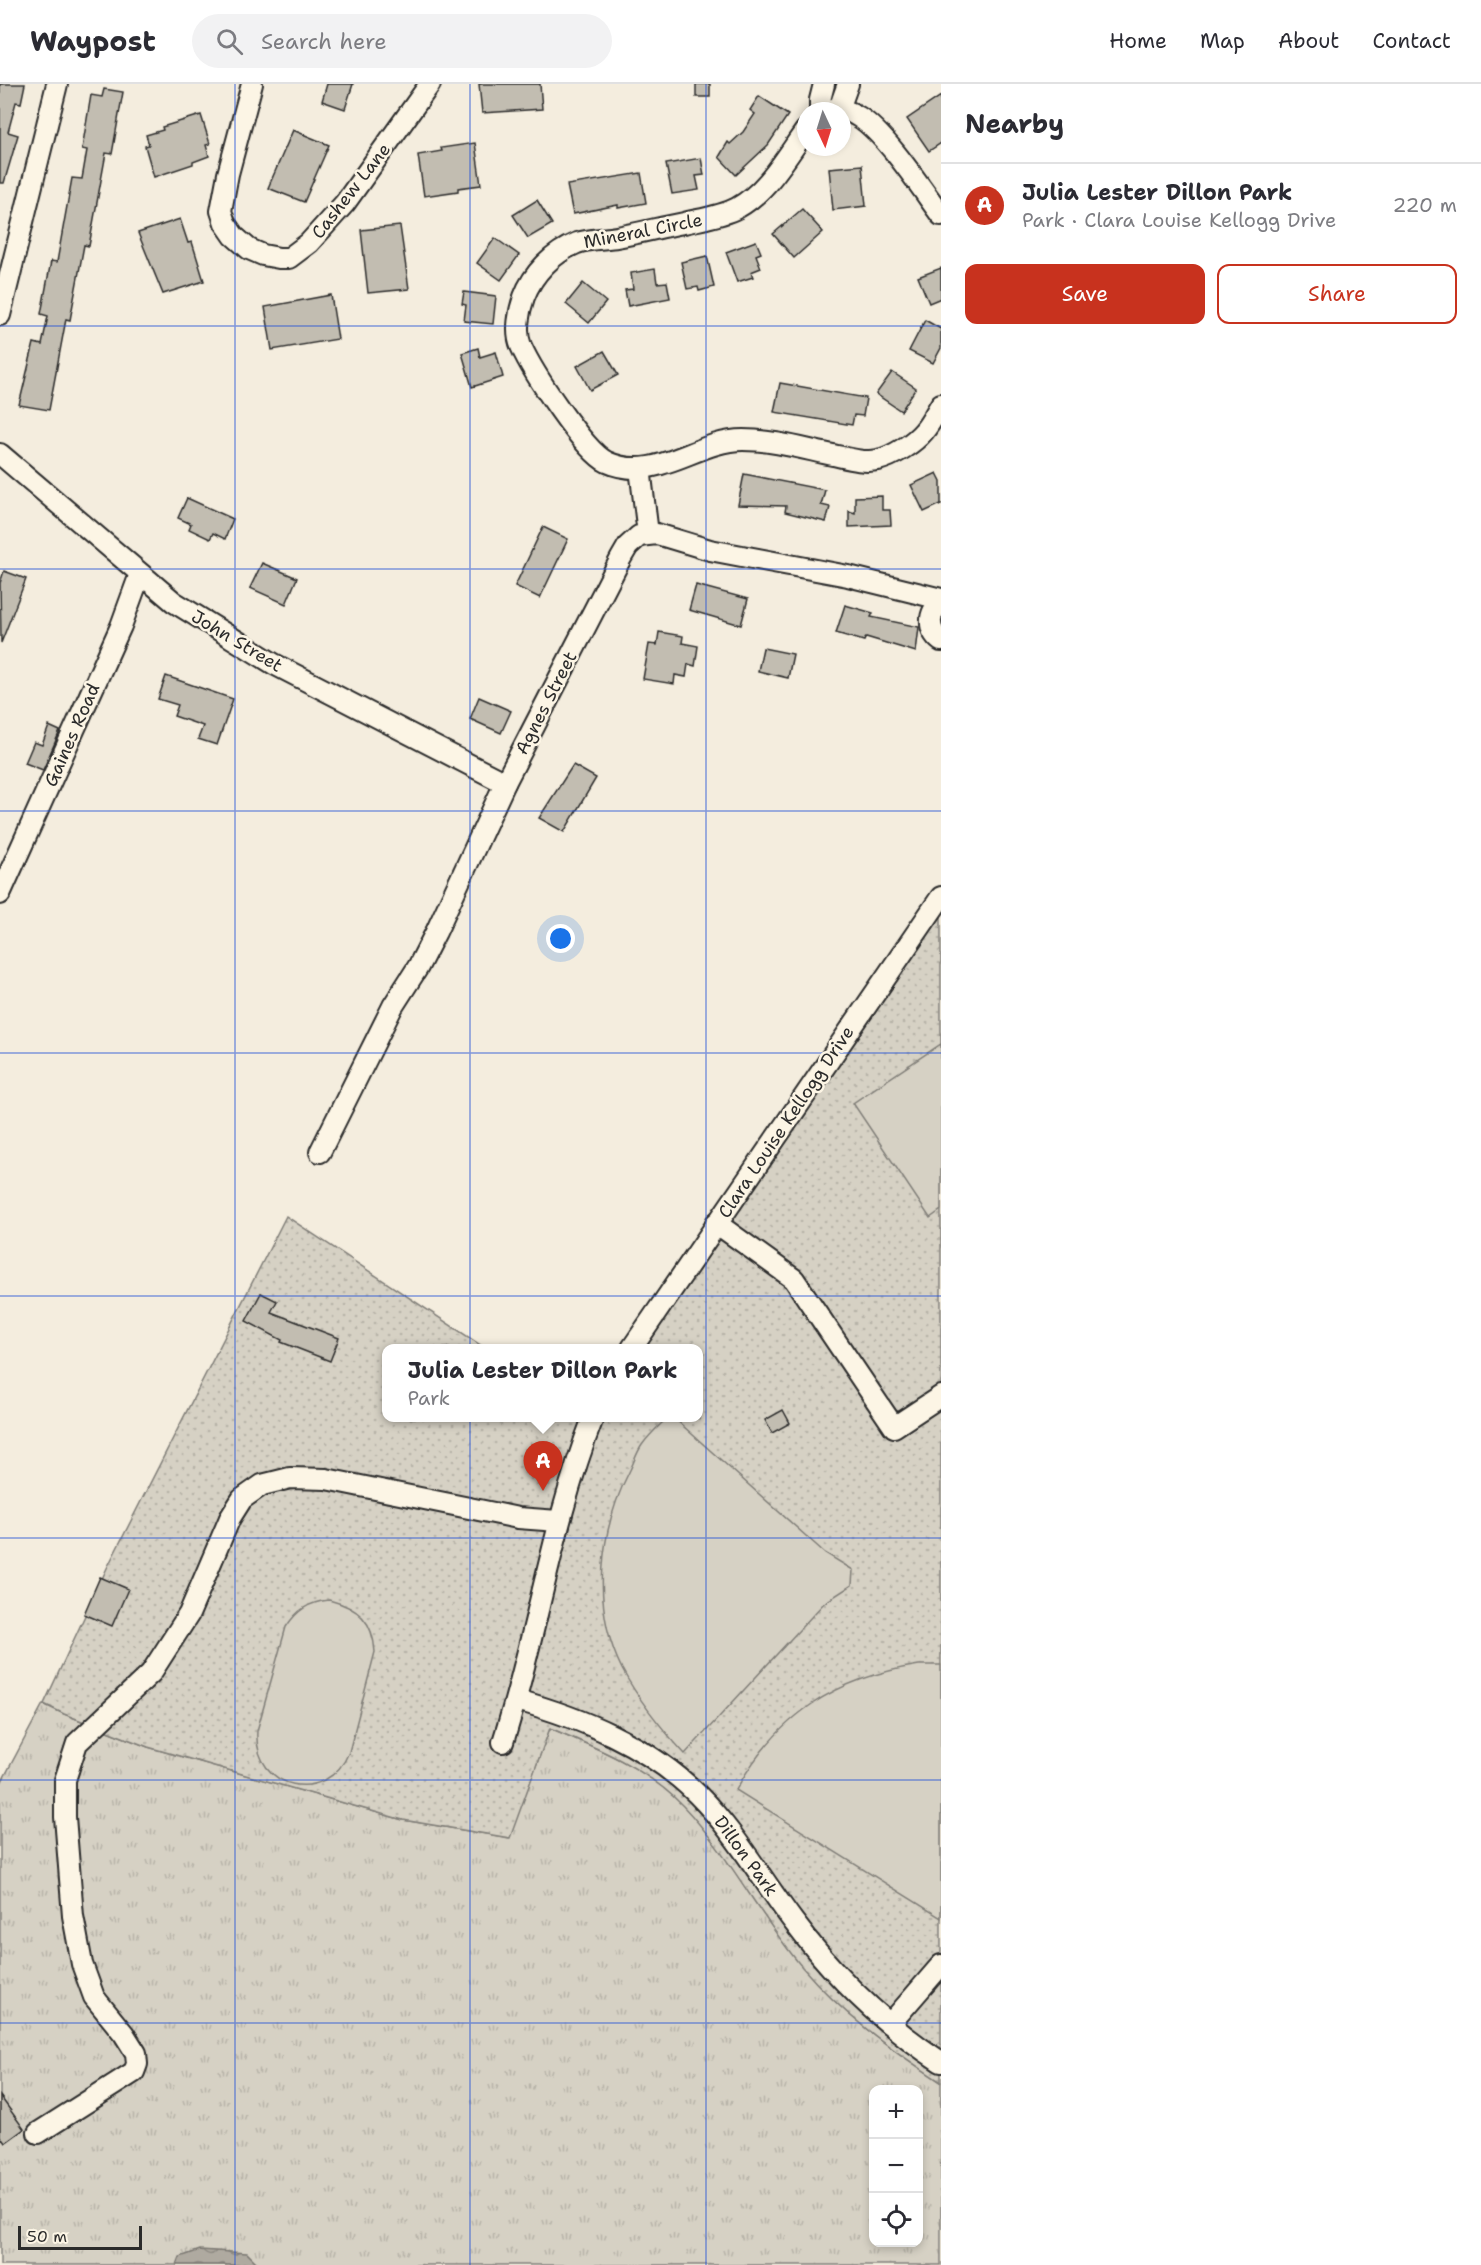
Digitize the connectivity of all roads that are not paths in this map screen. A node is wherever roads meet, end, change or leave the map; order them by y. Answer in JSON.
{"nodes":[{"id":1,"x":57,"y":84,"type":"edge"},
{"id":2,"x":252,"y":84,"type":"edge"},
{"id":3,"x":430,"y":84,"type":"edge"},
{"id":4,"x":824,"y":84,"type":"edge"},
{"id":5,"x":848,"y":84,"type":"edge"},
{"id":6,"x":821,"y":102,"type":"edge"},
{"id":7,"x":833,"y":102,"type":"edge"},
{"id":8,"x":851,"y":115,"type":"edge"},
{"id":9,"x":797,"y":142,"type":"edge"},
{"id":10,"x":941,"y":214,"type":"edge"},
{"id":11,"x":0,"y":315,"type":"edge"},
{"id":12,"x":941,"y":404,"type":"edge"},
{"id":13,"x":0,"y":454,"type":"edge"},
{"id":14,"x":640,"y":468,"type":"junction"},
{"id":15,"x":648,"y":534,"type":"junction"},
{"id":16,"x":140,"y":574,"type":"junction"},
{"id":17,"x":941,"y":601,"type":"edge"},
{"id":18,"x":941,"y":641,"type":"edge"},
{"id":19,"x":505,"y":783,"type":"junction"},
{"id":20,"x":0,"y":894,"type":"edge"},
{"id":21,"x":941,"y":897,"type":"edge"},
{"id":22,"x":320,"y":1152,"type":"dead end"},
{"id":23,"x":716,"y":1223,"type":"junction"},
{"id":24,"x":635,"y":1344,"type":"edge"},
{"id":25,"x":941,"y":1396,"type":"edge"},
{"id":26,"x":591,"y":1422,"type":"edge"},
{"id":27,"x":558,"y":1521,"type":"junction"},
{"id":28,"x":516,"y":1700,"type":"junction"},
{"id":29,"x":503,"y":1742,"type":"dead end"},
{"id":30,"x":941,"y":1965,"type":"edge"},
{"id":31,"x":890,"y":2025,"type":"junction"},
{"id":32,"x":941,"y":2062,"type":"edge"},
{"id":33,"x":38,"y":2133,"type":"dead end"}],
"edges":[{"from":1,"to":11,"type":"street"},
{"from":2,"to":3,"type":"street","name":"Cashew Lane"},
{"from":4,"to":6,"type":"street"},
{"from":5,"to":7,"type":"street"},
{"from":8,"to":10,"type":"street"},
{"from":9,"to":14,"type":"street","name":"Mineral Circle"},
{"from":12,"to":14,"type":"street","name":"Mineral Circle"},
{"from":13,"to":16,"type":"street","name":"John Street"},
{"from":14,"to":15,"type":"street"},
{"from":15,"to":17,"type":"street"},
{"from":15,"to":19,"type":"street","name":"Agnes Street"},
{"from":16,"to":19,"type":"street","name":"John Street"},
{"from":16,"to":20,"type":"street","name":"Gaines Road"},
{"from":17,"to":18,"type":"street"},
{"from":19,"to":22,"type":"street","name":"Agnes Street"},
{"from":21,"to":23,"type":"street","name":"Clara Louise Kellogg Drive"},
{"from":23,"to":24,"type":"street","name":"Clara Louise Kellogg Drive"},
{"from":23,"to":25,"type":"street"},
{"from":26,"to":27,"type":"street"},
{"from":27,"to":28,"type":"street"},
{"from":27,"to":33,"type":"street"},
{"from":28,"to":29,"type":"street"},
{"from":28,"to":31,"type":"street","name":"Dillon Park"},
{"from":30,"to":31,"type":"street"},
{"from":31,"to":32,"type":"street","name":"Dillon Park"}]}
